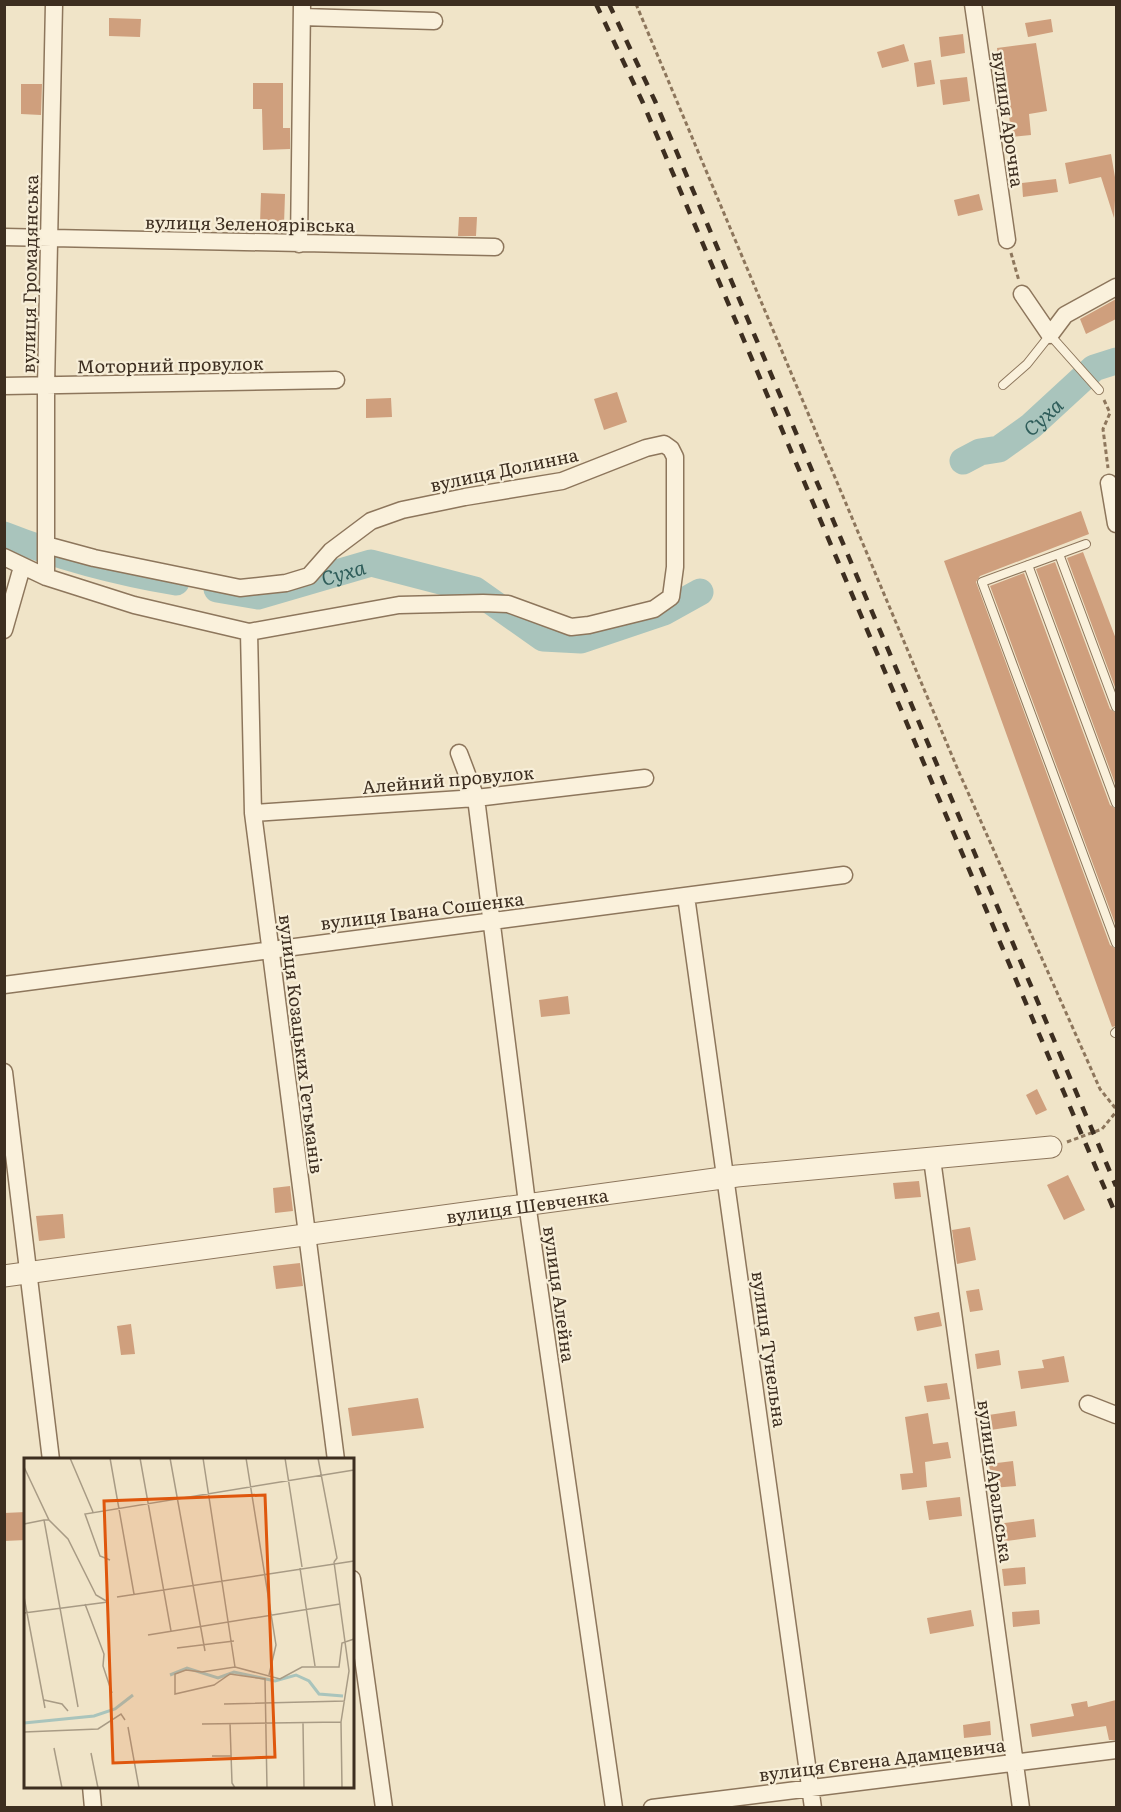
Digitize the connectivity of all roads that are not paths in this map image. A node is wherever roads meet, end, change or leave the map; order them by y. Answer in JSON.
{"nodes":[{"id":1,"x":54,"y":4,"type":"edge"},
{"id":2,"x":973,"y":4,"type":"edge"},
{"id":3,"x":302,"y":11,"type":"edge"},
{"id":4,"x":434,"y":21,"type":"dead end"},
{"id":5,"x":4,"y":237,"type":"edge"},
{"id":6,"x":49,"y":238,"type":"junction"},
{"id":7,"x":1007,"y":240,"type":"road end"},
{"id":8,"x":299,"y":244,"type":"junction"},
{"id":9,"x":495,"y":247,"type":"dead end"},
{"id":10,"x":1116,"y":287,"type":"edge"},
{"id":11,"x":1022,"y":294,"type":"road end"},
{"id":12,"x":1050,"y":335,"type":"junction"},
{"id":13,"x":336,"y":380,"type":"dead end"},
{"id":14,"x":1003,"y":385,"type":"dead end"},
{"id":15,"x":4,"y":386,"type":"edge"},
{"id":16,"x":46,"y":386,"type":"junction"},
{"id":17,"x":1099,"y":390,"type":"road end"},
{"id":18,"x":1109,"y":483,"type":"road end"},
{"id":19,"x":1116,"y":524,"type":"edge"},
{"id":20,"x":1086,"y":544,"type":"dead end"},
{"id":21,"x":46,"y":545,"type":"junction"},
{"id":22,"x":1059,"y":554,"type":"junction"},
{"id":23,"x":4,"y":557,"type":"edge"},
{"id":24,"x":1028,"y":565,"type":"junction"},
{"id":25,"x":22,"y":567,"type":"junction"},
{"id":26,"x":47,"y":574,"type":"junction"},
{"id":27,"x":4,"y":630,"type":"edge"},
{"id":28,"x":249,"y":632,"type":"junction"},
{"id":29,"x":1116,"y":707,"type":"edge"},
{"id":30,"x":459,"y":753,"type":"dead end"},
{"id":31,"x":645,"y":778,"type":"dead end"},
{"id":32,"x":476,"y":798,"type":"junction"},
{"id":33,"x":1116,"y":803,"type":"edge"},
{"id":34,"x":253,"y":813,"type":"junction"},
{"id":35,"x":844,"y":875,"type":"dead end"},
{"id":36,"x":686,"y":896,"type":"junction"},
{"id":37,"x":494,"y":921,"type":"junction"},
{"id":38,"x":1116,"y":943,"type":"edge"},
{"id":39,"x":270,"y":948,"type":"junction"},
{"id":40,"x":4,"y":985,"type":"edge"},
{"id":41,"x":4,"y":1072,"type":"edge"},
{"id":42,"x":1051,"y":1147,"type":"road end"},
{"id":43,"x":932,"y":1159,"type":"junction"},
{"id":44,"x":727,"y":1177,"type":"junction"},
{"id":45,"x":527,"y":1203,"type":"junction"},
{"id":46,"x":306,"y":1234,"type":"junction"},
{"id":47,"x":29,"y":1273,"type":"junction"},
{"id":48,"x":4,"y":1276,"type":"edge"},
{"id":49,"x":1088,"y":1404,"type":"dead end"},
{"id":50,"x":1116,"y":1415,"type":"edge"},
{"id":51,"x":51,"y":1458,"type":"edge"},
{"id":52,"x":336,"y":1458,"type":"edge"},
{"id":53,"x":354,"y":1593,"type":"edge"},
{"id":54,"x":1116,"y":1750,"type":"edge"},
{"id":55,"x":1014,"y":1762,"type":"junction"},
{"id":56,"x":91,"y":1788,"type":"edge"},
{"id":57,"x":810,"y":1789,"type":"junction"},
{"id":58,"x":93,"y":1808,"type":"edge"},
{"id":59,"x":384,"y":1808,"type":"edge"},
{"id":60,"x":614,"y":1808,"type":"edge"},
{"id":61,"x":652,"y":1808,"type":"edge"},
{"id":62,"x":813,"y":1808,"type":"edge"},
{"id":63,"x":1021,"y":1808,"type":"edge"}],
"edges":[{"from":1,"to":6,"type":"street","name":"вулиця Громадянська"},
{"from":2,"to":7,"type":"street","name":"вулиця Арочна"},
{"from":3,"to":4,"type":"street"},
{"from":3,"to":8,"type":"street"},
{"from":5,"to":6,"type":"street","name":"вулиця Зеленоярівська"},
{"from":6,"to":8,"type":"street","name":"вулиця Зеленоярівська"},
{"from":6,"to":16,"type":"street","name":"вулиця Громадянська"},
{"from":8,"to":9,"type":"street","name":"вулиця Зеленоярівська"},
{"from":10,"to":12,"type":"street"},
{"from":11,"to":12,"type":"street"},
{"from":12,"to":14,"type":"lane"},
{"from":12,"to":17,"type":"lane"},
{"from":13,"to":16,"type":"street","name":"Моторний провулок"},
{"from":15,"to":16,"type":"street","name":"Моторний провулок"},
{"from":16,"to":21,"type":"street","name":"вулиця Громадянська"},
{"from":18,"to":19,"type":"street"},
{"from":20,"to":22,"type":"lane"},
{"from":21,"to":26,"type":"street","name":"вулиця Громадянська"},
{"from":21,"to":28,"type":"street","name":"вулиця Долинна"},
{"from":22,"to":24,"type":"lane"},
{"from":22,"to":29,"type":"lane"},
{"from":23,"to":25,"type":"street"},
{"from":24,"to":33,"type":"lane"},
{"from":24,"to":38,"type":"lane"},
{"from":25,"to":26,"type":"street"},
{"from":25,"to":27,"type":"street"},
{"from":26,"to":28,"type":"street"},
{"from":28,"to":34,"type":"street","name":"вулиця Козацьких Гетьманів"},
{"from":30,"to":32,"type":"street","name":"вулиця Алейна"},
{"from":31,"to":32,"type":"street","name":"Алейний провулок"},
{"from":32,"to":34,"type":"street","name":"Алейний провулок"},
{"from":32,"to":37,"type":"street","name":"вулиця Алейна"},
{"from":34,"to":39,"type":"street","name":"вулиця Козацьких Гетьманів"},
{"from":35,"to":36,"type":"street","name":"вулиця Івана Сошенка"},
{"from":36,"to":37,"type":"street","name":"вулиця Івана Сошенка"},
{"from":36,"to":44,"type":"street","name":"вулиця Тунельна"},
{"from":37,"to":39,"type":"street","name":"вулиця Івана Сошенка"},
{"from":37,"to":45,"type":"street","name":"вулиця Алейна"},
{"from":39,"to":40,"type":"street","name":"вулиця Івана Сошенка"},
{"from":39,"to":46,"type":"street","name":"вулиця Козацьких Гетьманів"},
{"from":41,"to":47,"type":"street"},
{"from":42,"to":43,"type":"street","name":"вулиця Шевченка"},
{"from":43,"to":44,"type":"street","name":"вулиця Шевченка"},
{"from":43,"to":55,"type":"street","name":"вулиця Аральська"},
{"from":44,"to":45,"type":"street","name":"вулиця Шевченка"},
{"from":44,"to":57,"type":"street","name":"вулиця Тунельна"},
{"from":45,"to":46,"type":"street","name":"вулиця Шевченка"},
{"from":45,"to":60,"type":"street","name":"вулиця Алейна"},
{"from":46,"to":47,"type":"street","name":"вулиця Шевченка"},
{"from":46,"to":52,"type":"street","name":"вулиця Козацьких Гетьманів"},
{"from":47,"to":48,"type":"street","name":"вулиця Шевченка"},
{"from":47,"to":51,"type":"street"},
{"from":49,"to":50,"type":"street"},
{"from":53,"to":59,"type":"street"},
{"from":54,"to":55,"type":"street","name":"вулиця Євгена Адамцевича"},
{"from":55,"to":57,"type":"street","name":"вулиця Євгена Адамцевича"},
{"from":55,"to":63,"type":"street","name":"вулиця Аральська"},
{"from":56,"to":58,"type":"street"},
{"from":57,"to":61,"type":"street","name":"вулиця Євгена Адамцевича"},
{"from":57,"to":62,"type":"street","name":"вулиця Тунельна"}]}
